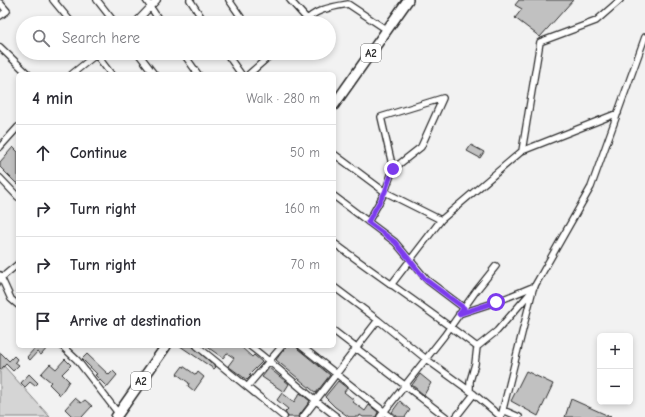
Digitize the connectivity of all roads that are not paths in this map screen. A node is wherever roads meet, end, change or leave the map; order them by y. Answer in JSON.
{"nodes":[{"id":1,"x":53,"y":0,"type":"edge"},
{"id":2,"x":97,"y":0,"type":"edge"},
{"id":3,"x":146,"y":0,"type":"edge"},
{"id":4,"x":157,"y":0,"type":"edge"},
{"id":5,"x":190,"y":0,"type":"edge"},
{"id":6,"x":229,"y":0,"type":"edge"},
{"id":7,"x":290,"y":0,"type":"edge"},
{"id":8,"x":408,"y":0,"type":"edge"},
{"id":9,"x":620,"y":0,"type":"edge"},
{"id":10,"x":0,"y":3,"type":"edge"},
{"id":11,"x":150,"y":7,"type":"junction"},
{"id":12,"x":0,"y":16,"type":"edge"},
{"id":13,"x":66,"y":16,"type":"edge"},
{"id":14,"x":110,"y":16,"type":"edge"},
{"id":15,"x":142,"y":16,"type":"edge"},
{"id":16,"x":157,"y":16,"type":"edge"},
{"id":17,"x":200,"y":16,"type":"edge"},
{"id":18,"x":240,"y":16,"type":"edge"},
{"id":19,"x":301,"y":16,"type":"edge"},
{"id":20,"x":313,"y":16,"type":"edge"},
{"id":21,"x":387,"y":30,"type":"junction"},
{"id":22,"x":645,"y":37,"type":"edge"},
{"id":23,"x":0,"y":47,"type":"edge"},
{"id":24,"x":88,"y":60,"type":"edge"},
{"id":25,"x":101,"y":60,"type":"edge"},
{"id":26,"x":143,"y":60,"type":"edge"},
{"id":27,"x":188,"y":60,"type":"edge"},
{"id":28,"x":231,"y":60,"type":"edge"},
{"id":29,"x":263,"y":60,"type":"edge"},
{"id":30,"x":26,"y":72,"type":"edge"},
{"id":31,"x":74,"y":72,"type":"edge"},
{"id":32,"x":110,"y":72,"type":"edge"},
{"id":33,"x":152,"y":72,"type":"edge"},
{"id":34,"x":197,"y":72,"type":"edge"},
{"id":35,"x":240,"y":72,"type":"edge"},
{"id":36,"x":251,"y":72,"type":"edge"},
{"id":37,"x":336,"y":102,"type":"edge"},
{"id":38,"x":618,"y":113,"type":"junction"},
{"id":39,"x":16,"y":129,"type":"edge"},
{"id":40,"x":0,"y":147,"type":"edge"},
{"id":41,"x":522,"y":151,"type":"junction"},
{"id":42,"x":336,"y":155,"type":"edge"},
{"id":43,"x":393,"y":169,"type":"junction"},
{"id":44,"x":0,"y":178,"type":"edge"},
{"id":45,"x":385,"y":192,"type":"junction"},
{"id":46,"x":16,"y":195,"type":"edge"},
{"id":47,"x":336,"y":198,"type":"edge"},
{"id":48,"x":441,"y":220,"type":"junction"},
{"id":49,"x":368,"y":222,"type":"junction"},
{"id":50,"x":336,"y":245,"type":"edge"},
{"id":51,"x":410,"y":260,"type":"junction"},
{"id":52,"x":16,"y":266,"type":"edge"},
{"id":53,"x":496,"y":266,"type":"dead end"},
{"id":54,"x":1,"y":277,"type":"edge"},
{"id":55,"x":391,"y":286,"type":"junction"},
{"id":56,"x":534,"y":287,"type":"junction"},
{"id":57,"x":336,"y":288,"type":"edge"},
{"id":58,"x":16,"y":303,"type":"edge"},
{"id":59,"x":464,"y":308,"type":"junction"},
{"id":60,"x":459,"y":314,"type":"junction"},
{"id":61,"x":378,"y":320,"type":"junction"},
{"id":62,"x":451,"y":327,"type":"junction"},
{"id":63,"x":336,"y":333,"type":"edge"},
{"id":64,"x":477,"y":347,"type":"junction"},
{"id":65,"x":64,"y":348,"type":"edge"},
{"id":66,"x":165,"y":348,"type":"edge"},
{"id":67,"x":199,"y":348,"type":"edge"},
{"id":68,"x":253,"y":348,"type":"edge"},
{"id":69,"x":280,"y":348,"type":"edge"},
{"id":70,"x":304,"y":348,"type":"edge"},
{"id":71,"x":356,"y":348,"type":"junction"},
{"id":72,"x":426,"y":359,"type":"junction"},
{"id":73,"x":270,"y":361,"type":"junction"},
{"id":74,"x":336,"y":374,"type":"junction"},
{"id":75,"x":405,"y":386,"type":"junction"},
{"id":76,"x":247,"y":387,"type":"junction"},
{"id":77,"x":472,"y":392,"type":"junction"},
{"id":78,"x":315,"y":401,"type":"junction"},
{"id":79,"x":503,"y":410,"type":"junction"},
{"id":80,"x":117,"y":415,"type":"edge"},
{"id":81,"x":382,"y":415,"type":"edge"},
{"id":82,"x":284,"y":417,"type":"edge"},
{"id":83,"x":303,"y":417,"type":"edge"},
{"id":84,"x":337,"y":417,"type":"edge"},
{"id":85,"x":390,"y":417,"type":"edge"},
{"id":86,"x":446,"y":417,"type":"edge"},
{"id":87,"x":456,"y":417,"type":"edge"},
{"id":88,"x":501,"y":417,"type":"edge"},
{"id":89,"x":519,"y":417,"type":"edge"}],
"edges":[{"from":1,"to":13,"type":"street"},
{"from":2,"to":14,"type":"street"},
{"from":3,"to":11,"type":"street"},
{"from":4,"to":11,"type":"street"},
{"from":5,"to":17,"type":"street"},
{"from":6,"to":18,"type":"street"},
{"from":7,"to":19,"type":"street"},
{"from":8,"to":21,"type":"highway","number":"A2"},
{"from":9,"to":41,"type":"street"},
{"from":10,"to":12,"type":"street"},
{"from":11,"to":15,"type":"street"},
{"from":11,"to":16,"type":"street"},
{"from":20,"to":21,"type":"street"},
{"from":21,"to":37,"type":"highway","number":"A2"},
{"from":22,"to":38,"type":"street"},
{"from":23,"to":30,"type":"street"},
{"from":24,"to":31,"type":"street"},
{"from":25,"to":32,"type":"street"},
{"from":26,"to":33,"type":"street"},
{"from":27,"to":34,"type":"street"},
{"from":28,"to":35,"type":"street"},
{"from":29,"to":36,"type":"street"},
{"from":38,"to":41,"type":"street"},
{"from":38,"to":56,"type":"street"},
{"from":39,"to":40,"type":"street"},
{"from":41,"to":48,"type":"street"},
{"from":42,"to":45,"type":"street"},
{"from":43,"to":43,"type":"street"},
{"from":43,"to":45,"type":"street"},
{"from":44,"to":46,"type":"street"},
{"from":45,"to":48,"type":"street"},
{"from":45,"to":49,"type":"street"},
{"from":47,"to":49,"type":"street"},
{"from":48,"to":51,"type":"street"},
{"from":49,"to":51,"type":"street"},
{"from":50,"to":55,"type":"street"},
{"from":51,"to":55,"type":"street"},
{"from":51,"to":59,"type":"street"},
{"from":52,"to":54,"type":"street"},
{"from":53,"to":59,"type":"street"},
{"from":54,"to":58,"type":"street"},
{"from":55,"to":62,"type":"street"},
{"from":56,"to":60,"type":"street"},
{"from":56,"to":64,"type":"street"},
{"from":56,"to":79,"type":"street"},
{"from":57,"to":61,"type":"street"},
{"from":59,"to":60,"type":"street"},
{"from":60,"to":62,"type":"street"},
{"from":61,"to":71,"type":"street"},
{"from":61,"to":72,"type":"street"},
{"from":62,"to":64,"type":"street"},
{"from":62,"to":72,"type":"street"},
{"from":63,"to":71,"type":"street"},
{"from":64,"to":77,"type":"street"},
{"from":65,"to":80,"type":"street"},
{"from":66,"to":80,"type":"highway","number":"A2"},
{"from":67,"to":76,"type":"street"},
{"from":68,"to":73,"type":"street"},
{"from":69,"to":73,"type":"street"},
{"from":70,"to":74,"type":"street"},
{"from":71,"to":74,"type":"street"},
{"from":71,"to":75,"type":"street"},
{"from":72,"to":75,"type":"street"},
{"from":72,"to":77,"type":"street"},
{"from":73,"to":76,"type":"street"},
{"from":73,"to":78,"type":"street"},
{"from":74,"to":78,"type":"street"},
{"from":74,"to":81,"type":"street"},
{"from":75,"to":81,"type":"street"},
{"from":75,"to":86,"type":"street"},
{"from":76,"to":82,"type":"street"},
{"from":77,"to":87,"type":"street"},
{"from":77,"to":88,"type":"street"},
{"from":78,"to":83,"type":"street"},
{"from":78,"to":84,"type":"street"},
{"from":79,"to":88,"type":"street"},
{"from":79,"to":89,"type":"street"},
{"from":81,"to":85,"type":"street"}]}
